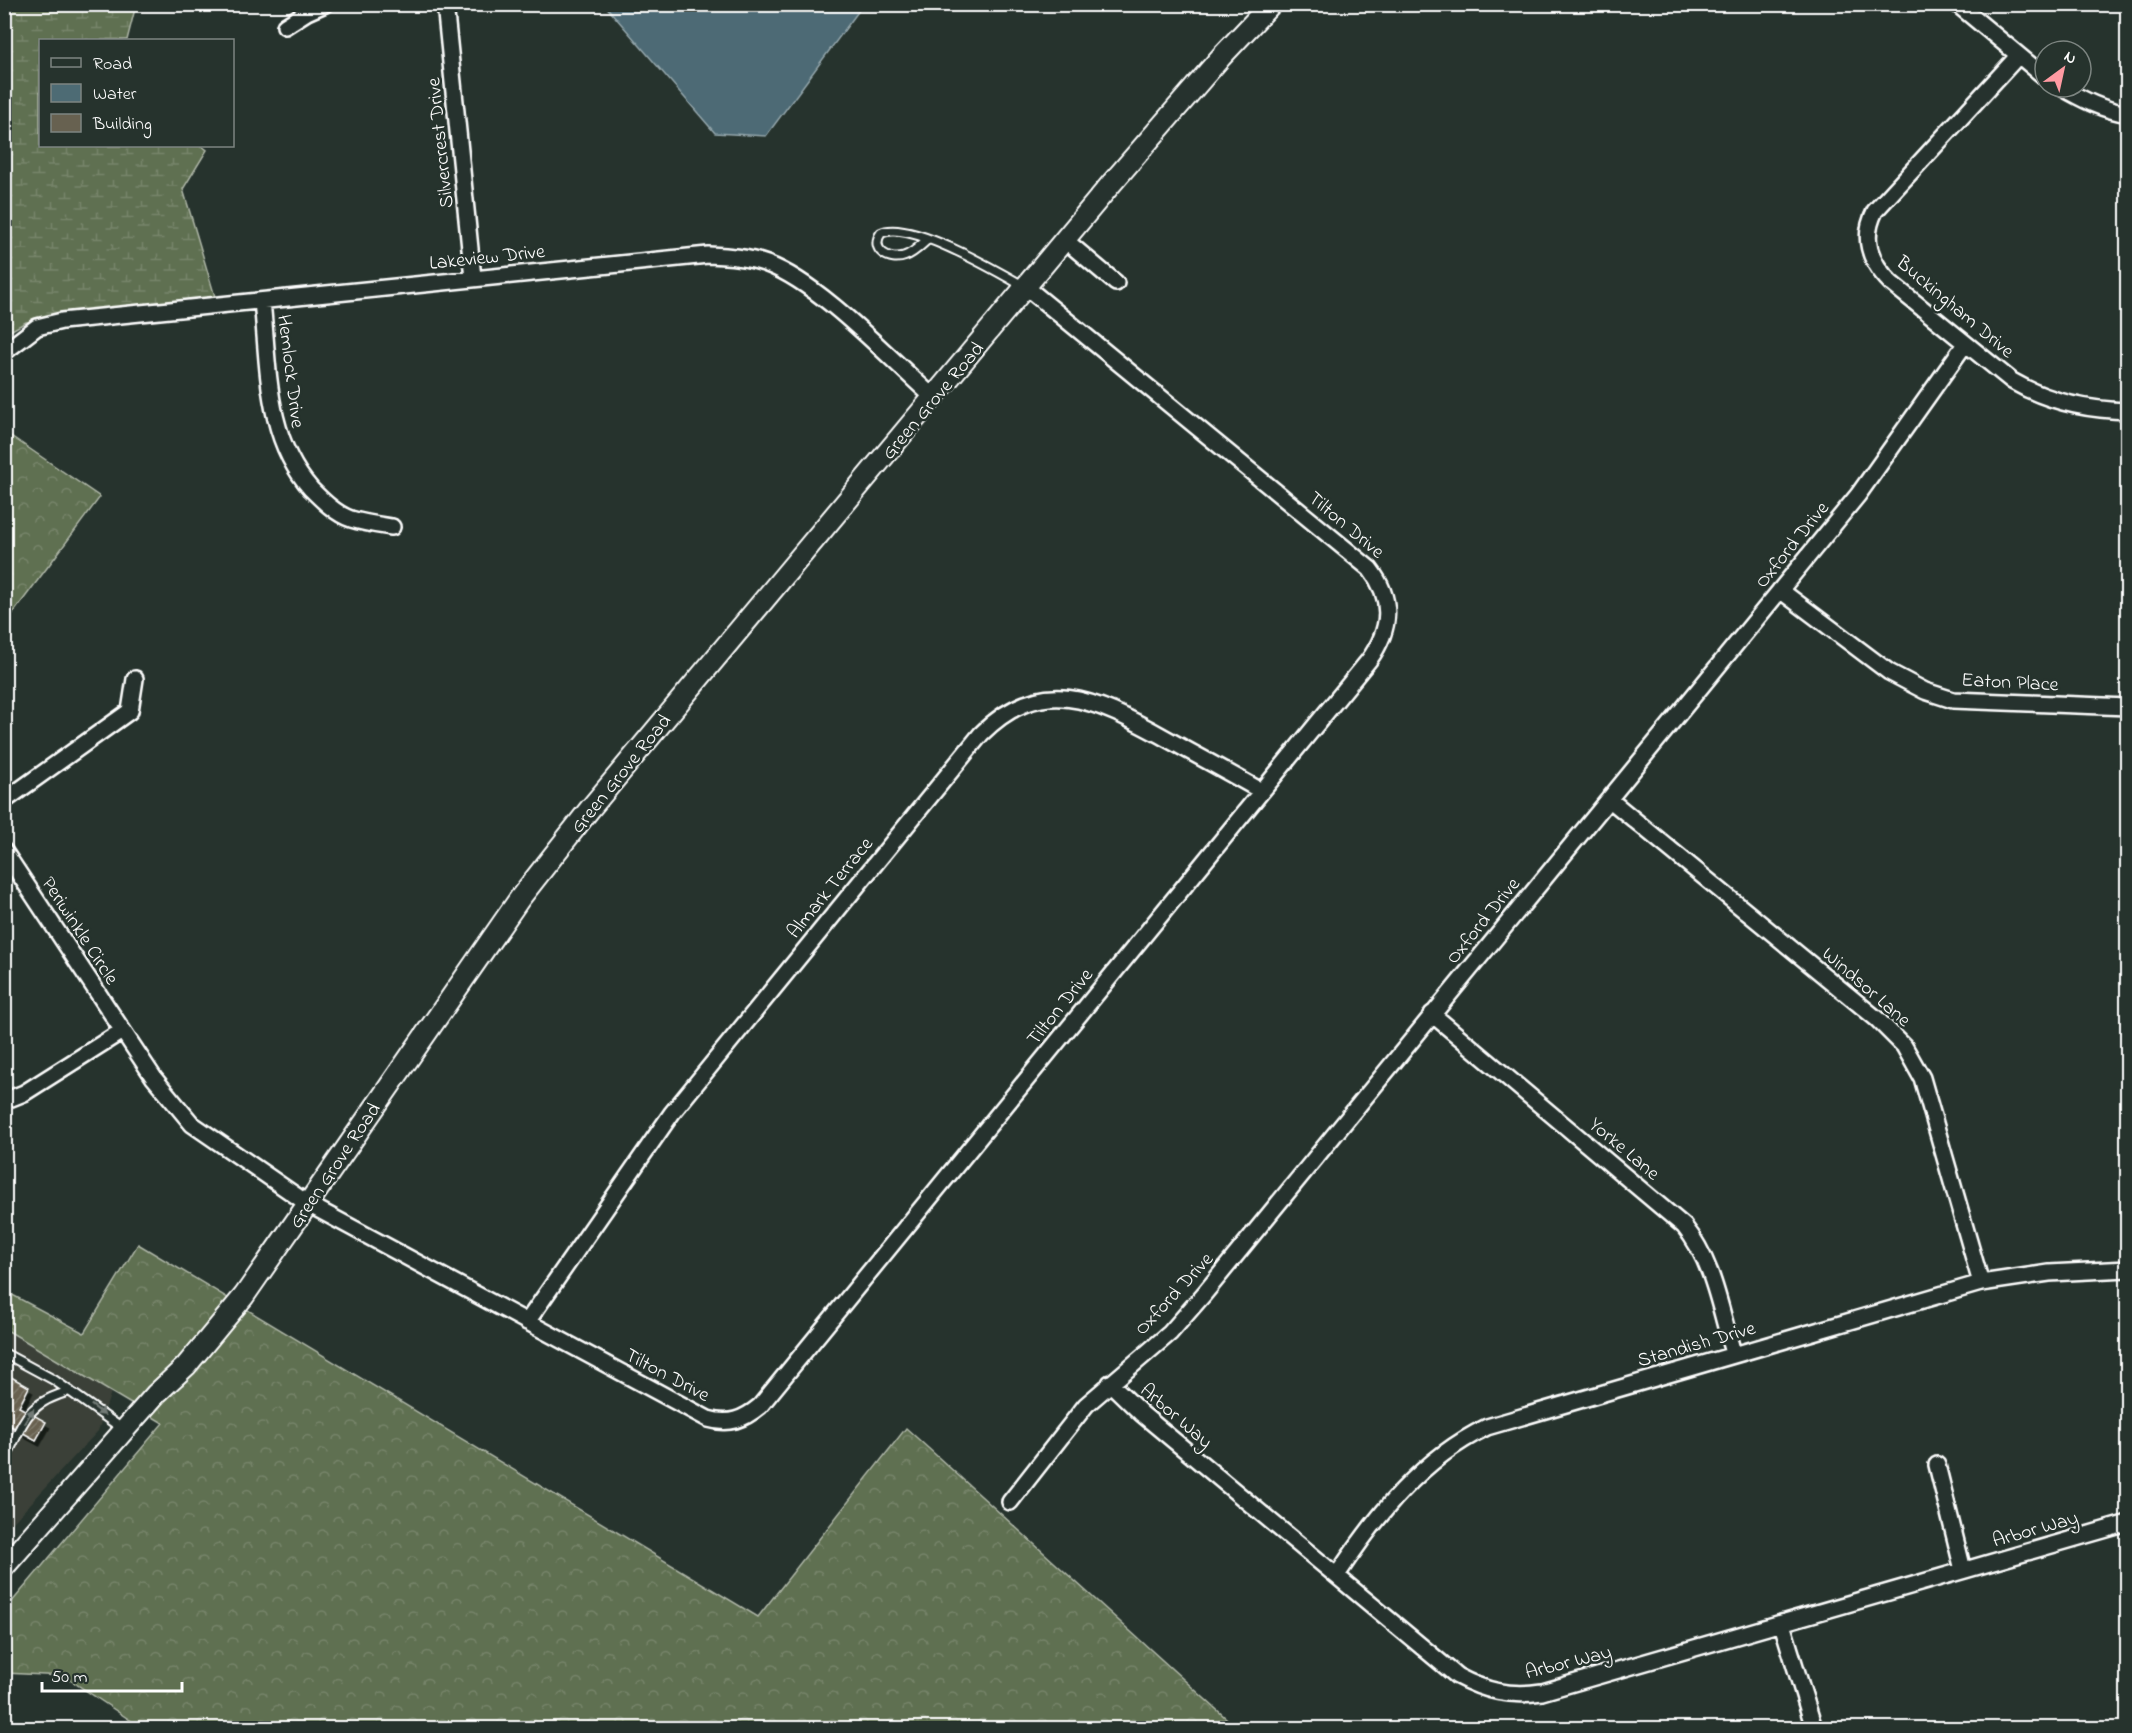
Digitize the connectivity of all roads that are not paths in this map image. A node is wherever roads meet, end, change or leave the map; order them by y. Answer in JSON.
{"nodes":[{"id":1,"x":325,"y":4,"type":"edge"},
{"id":2,"x":446,"y":4,"type":"edge"},
{"id":3,"x":1271,"y":4,"type":"edge"},
{"id":4,"x":1957,"y":4,"type":"edge"},
{"id":5,"x":285,"y":26,"type":"dead end"},
{"id":6,"x":2018,"y":56,"type":"junction"},
{"id":7,"x":2033,"y":68,"type":"edge"},
{"id":8,"x":2080,"y":99,"type":"edge"},
{"id":9,"x":2127,"y":114,"type":"edge"},
{"id":10,"x":928,"y":239,"type":"junction"},
{"id":11,"x":1065,"y":240,"type":"junction"},
{"id":12,"x":473,"y":278,"type":"junction"},
{"id":13,"x":1116,"y":283,"type":"dead end"},
{"id":14,"x":1026,"y":287,"type":"junction"},
{"id":15,"x":262,"y":301,"type":"junction"},
{"id":16,"x":1965,"y":344,"type":"junction"},
{"id":17,"x":7,"y":350,"type":"dead end"},
{"id":18,"x":933,"y":397,"type":"junction"},
{"id":19,"x":2127,"y":411,"type":"edge"},
{"id":20,"x":392,"y":527,"type":"dead end"},
{"id":21,"x":1780,"y":590,"type":"junction"},
{"id":22,"x":135,"y":679,"type":"dead end"},
{"id":23,"x":2127,"y":707,"type":"edge"},
{"id":24,"x":1261,"y":791,"type":"junction"},
{"id":25,"x":1609,"y":799,"type":"junction"},
{"id":26,"x":4,"y":801,"type":"edge"},
{"id":27,"x":4,"y":851,"type":"edge"},
{"id":28,"x":1432,"y":1014,"type":"junction"},
{"id":29,"x":122,"y":1031,"type":"junction"},
{"id":30,"x":4,"y":1101,"type":"edge"},
{"id":31,"x":308,"y":1204,"type":"junction"},
{"id":32,"x":2127,"y":1269,"type":"edge"},
{"id":33,"x":1981,"y":1283,"type":"junction"},
{"id":34,"x":527,"y":1322,"type":"junction"},
{"id":35,"x":4,"y":1353,"type":"edge"},
{"id":36,"x":1733,"y":1353,"type":"junction"},
{"id":37,"x":1110,"y":1383,"type":"junction"},
{"id":38,"x":70,"y":1391,"type":"junction"},
{"id":39,"x":124,"y":1431,"type":"junction"},
{"id":40,"x":4,"y":1461,"type":"edge"},
{"id":41,"x":1937,"y":1465,"type":"dead end"},
{"id":42,"x":1010,"y":1502,"type":"dead end"},
{"id":43,"x":2127,"y":1523,"type":"edge"},
{"id":44,"x":7,"y":1559,"type":"edge"},
{"id":45,"x":1964,"y":1570,"type":"junction"},
{"id":46,"x":1337,"y":1575,"type":"junction"},
{"id":47,"x":1782,"y":1624,"type":"junction"},
{"id":48,"x":1814,"y":1728,"type":"edge"}],
"edges":[{"from":1,"to":5,"type":"street"},
{"from":2,"to":12,"type":"street","name":"Silvercrest Drive"},
{"from":3,"to":11,"type":"street","name":"Green Grove Road"},
{"from":4,"to":6,"type":"street"},
{"from":6,"to":7,"type":"street"},
{"from":6,"to":16,"type":"street","name":"Buckingham Drive"},
{"from":8,"to":9,"type":"street"},
{"from":10,"to":10,"type":"lane"},
{"from":10,"to":14,"type":"lane"},
{"from":11,"to":13,"type":"street"},
{"from":11,"to":14,"type":"street","name":"Green Grove Road"},
{"from":12,"to":15,"type":"street","name":"Lakeview Drive"},
{"from":12,"to":18,"type":"street","name":"Lakeview Drive"},
{"from":14,"to":18,"type":"street","name":"Green Grove Road"},
{"from":14,"to":24,"type":"street","name":"Tilton Drive"},
{"from":15,"to":17,"type":"street","name":"Lakeview Drive"},
{"from":15,"to":20,"type":"street","name":"Hemlock Drive"},
{"from":16,"to":19,"type":"street","name":"Buckingham Drive"},
{"from":16,"to":21,"type":"street","name":"Oxford Drive"},
{"from":18,"to":31,"type":"street","name":"Green Grove Road"},
{"from":21,"to":23,"type":"street","name":"Eaton Place"},
{"from":21,"to":25,"type":"street","name":"Oxford Drive"},
{"from":22,"to":26,"type":"street"},
{"from":24,"to":34,"type":"street","name":"Tilton Drive"},
{"from":24,"to":34,"type":"street","name":"Almark Terrace"},
{"from":25,"to":28,"type":"street","name":"Oxford Drive"},
{"from":25,"to":33,"type":"street","name":"Windsor Lane"},
{"from":27,"to":29,"type":"street","name":"Periwinkle Circle"},
{"from":28,"to":36,"type":"street","name":"Yorke Lane"},
{"from":28,"to":37,"type":"street","name":"Oxford Drive"},
{"from":29,"to":30,"type":"street"},
{"from":29,"to":31,"type":"street","name":"Periwinkle Circle"},
{"from":31,"to":34,"type":"street","name":"Tilton Drive"},
{"from":31,"to":39,"type":"street","name":"Green Grove Road"},
{"from":32,"to":33,"type":"street","name":"Standish Drive"},
{"from":33,"to":36,"type":"street","name":"Standish Drive"},
{"from":35,"to":38,"type":"lane"},
{"from":36,"to":46,"type":"street","name":"Standish Drive"},
{"from":37,"to":42,"type":"street","name":"Oxford Drive"},
{"from":37,"to":46,"type":"street","name":"Arbor Way"},
{"from":38,"to":39,"type":"lane","one_way":true},
{"from":40,"to":38,"type":"lane","one_way":true},
{"from":39,"to":44,"type":"street","name":"Green Grove Road"},
{"from":41,"to":45,"type":"street"},
{"from":43,"to":45,"type":"street","name":"Arbor Way"},
{"from":45,"to":47,"type":"street","name":"Arbor Way"},
{"from":46,"to":47,"type":"street","name":"Arbor Way"},
{"from":47,"to":48,"type":"street"}]}
